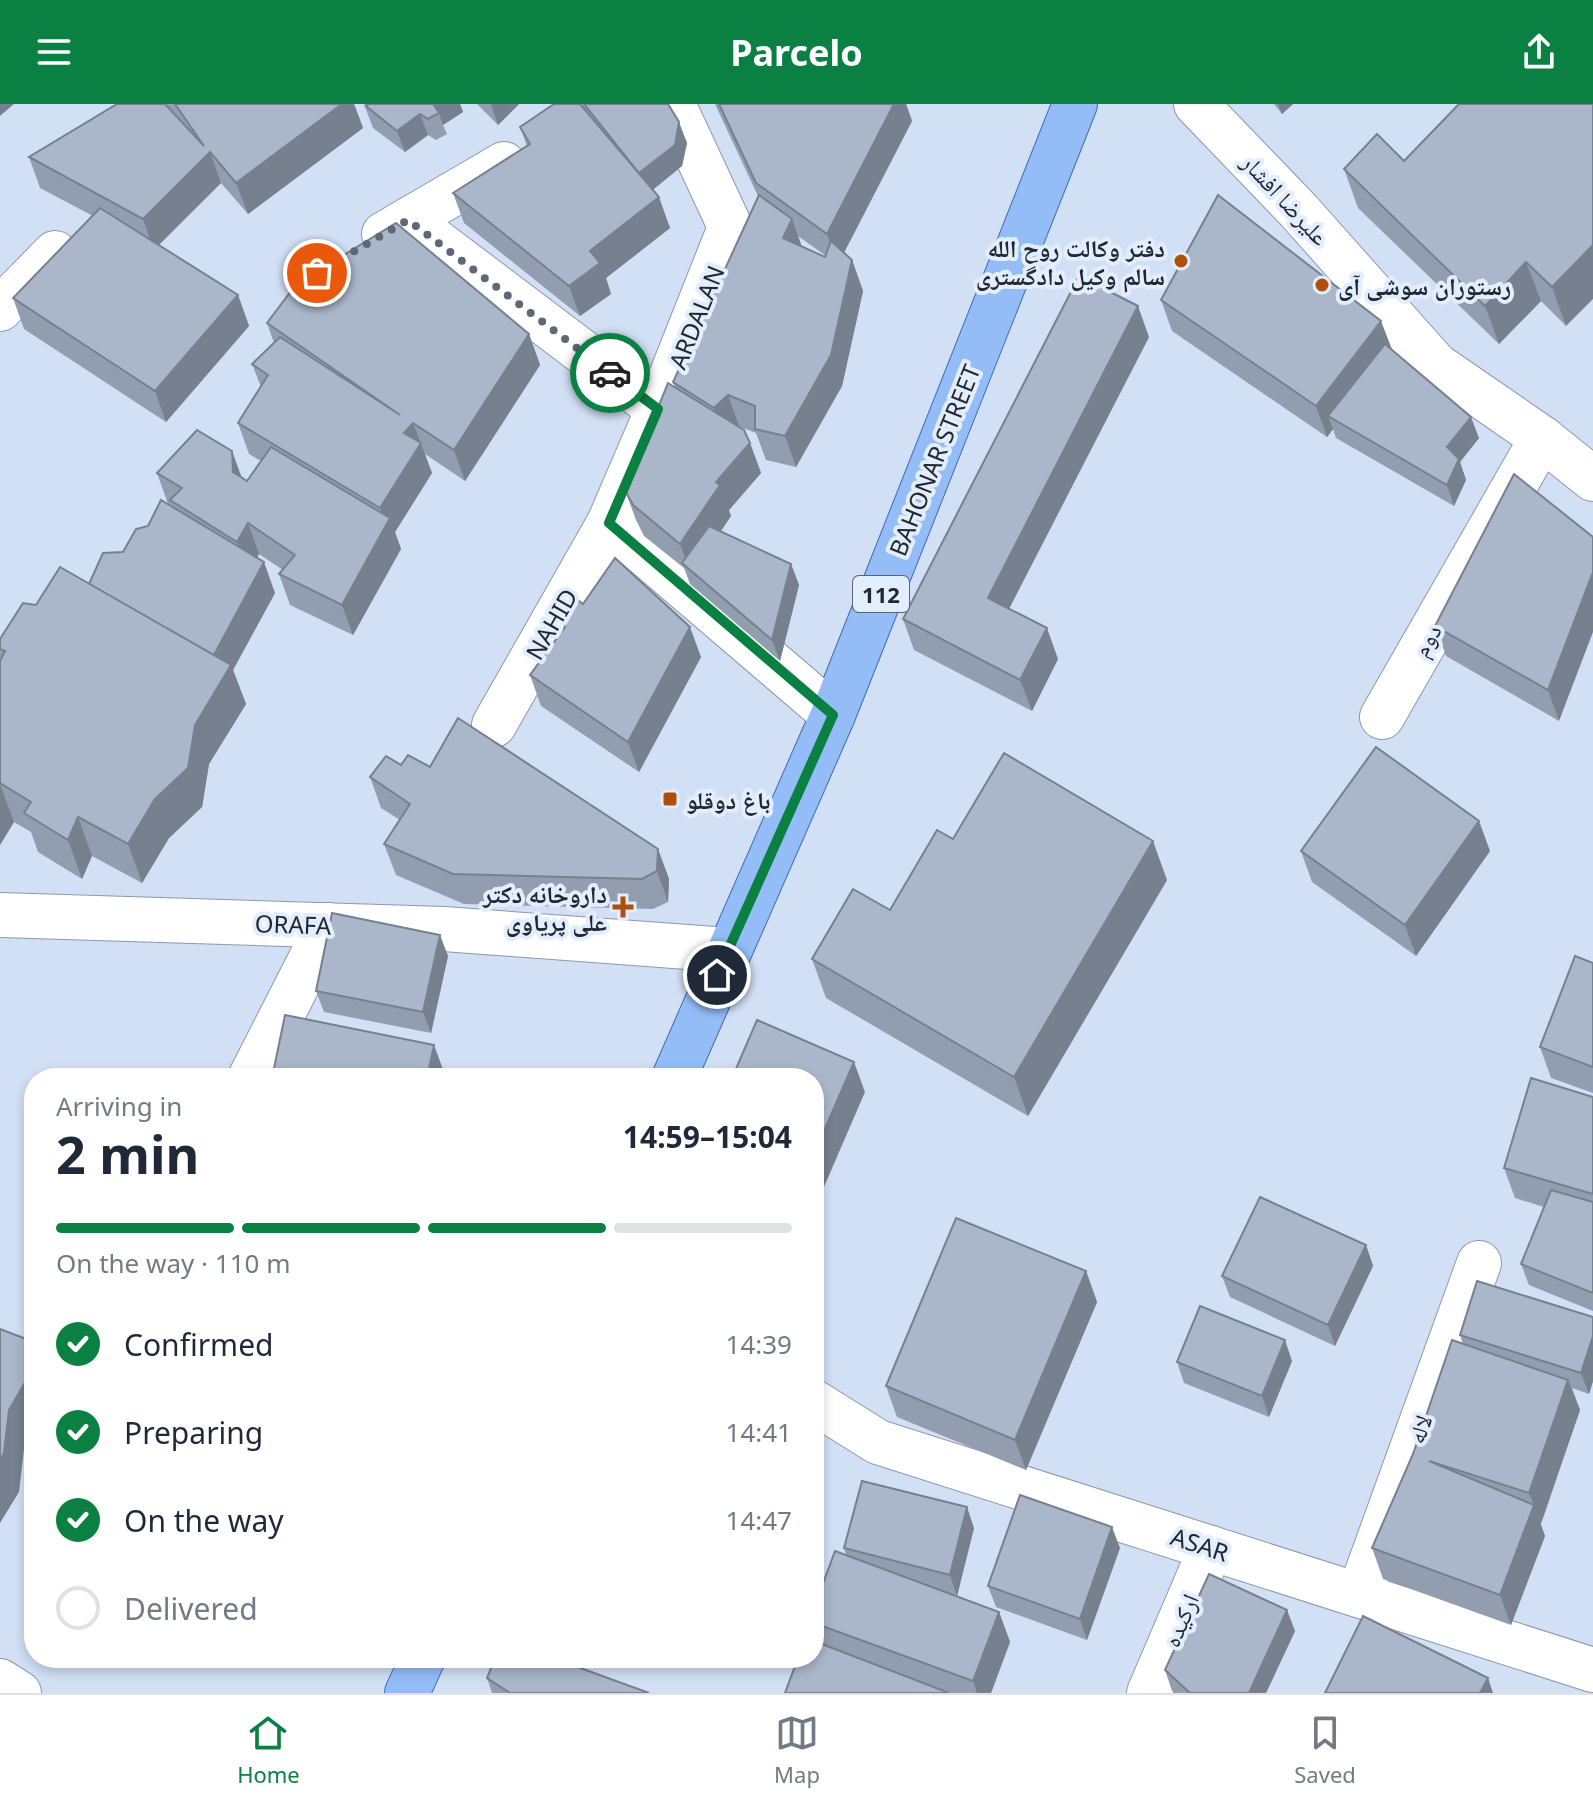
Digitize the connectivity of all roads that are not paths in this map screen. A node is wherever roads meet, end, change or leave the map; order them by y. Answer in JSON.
{"nodes":[{"id":1,"x":673,"y":104,"type":"edge"},
{"id":2,"x":1075,"y":104,"type":"edge"},
{"id":3,"x":1196,"y":104,"type":"edge"},
{"id":4,"x":505,"y":163,"type":"edge"},
{"id":5,"x":408,"y":220,"type":"junction"},
{"id":6,"x":356,"y":251,"type":"edge"},
{"id":7,"x":55,"y":253,"type":"edge"},
{"id":8,"x":0,"y":309,"type":"edge"},
{"id":9,"x":658,"y":409,"type":"junction"},
{"id":10,"x":1542,"y":438,"type":"junction"},
{"id":11,"x":1593,"y":479,"type":"edge"},
{"id":12,"x":609,"y":523,"type":"junction"},
{"id":13,"x":833,"y":715,"type":"junction"},
{"id":14,"x":1382,"y":717,"type":"dead end"},
{"id":15,"x":494,"y":725,"type":"dead end"},
{"id":16,"x":0,"y":915,"type":"edge"},
{"id":17,"x":328,"y":925,"type":"junction"},
{"id":18,"x":728,"y":950,"type":"junction"},
{"id":19,"x":255,"y":1068,"type":"edge"},
{"id":20,"x":678,"y":1068,"type":"edge"},
{"id":21,"x":1479,"y":1263,"type":"dead end"},
{"id":22,"x":824,"y":1408,"type":"edge"},
{"id":23,"x":1211,"y":1548,"type":"junction"},
{"id":24,"x":1359,"y":1595,"type":"junction"},
{"id":25,"x":418,"y":1668,"type":"edge"},
{"id":26,"x":1593,"y":1670,"type":"edge"},
{"id":27,"x":0,"y":1681,"type":"edge"},
{"id":28,"x":19,"y":1693,"type":"edge"},
{"id":29,"x":407,"y":1693,"type":"edge"},
{"id":30,"x":1149,"y":1693,"type":"edge"}],
"edges":[{"from":1,"to":9,"type":"street","name":"ARDALAN"},
{"from":2,"to":13,"type":"main road","name":"BAHONAR STREET","number":"112"},
{"from":3,"to":10,"type":"street","name":"علیرضا افشار"},
{"from":4,"to":5,"type":"street"},
{"from":5,"to":6,"type":"street"},
{"from":5,"to":9,"type":"street"},
{"from":7,"to":8,"type":"street"},
{"from":9,"to":12,"type":"street","name":"ARDALAN"},
{"from":10,"to":11,"type":"street","name":"علیرضا افشار"},
{"from":10,"to":14,"type":"street","name":"دوم"},
{"from":12,"to":13,"type":"street"},
{"from":12,"to":15,"type":"street","name":"NAHID"},
{"from":13,"to":18,"type":"main road","name":"BAHONAR STREET","number":"112"},
{"from":16,"to":17,"type":"street","name":"ORAFA"},
{"from":17,"to":18,"type":"street","name":"ORAFA"},
{"from":17,"to":19,"type":"street"},
{"from":18,"to":20,"type":"main road","name":"BAHONAR STREET","number":"112"},
{"from":21,"to":24,"type":"street","name":"لاله"},
{"from":22,"to":23,"type":"street","name":"ASAR"},
{"from":23,"to":24,"type":"street","name":"ASAR"},
{"from":23,"to":30,"type":"street","name":"ارکیده"},
{"from":24,"to":26,"type":"street","name":"ASAR"},
{"from":25,"to":29,"type":"main road"},
{"from":27,"to":28,"type":"street"}]}
